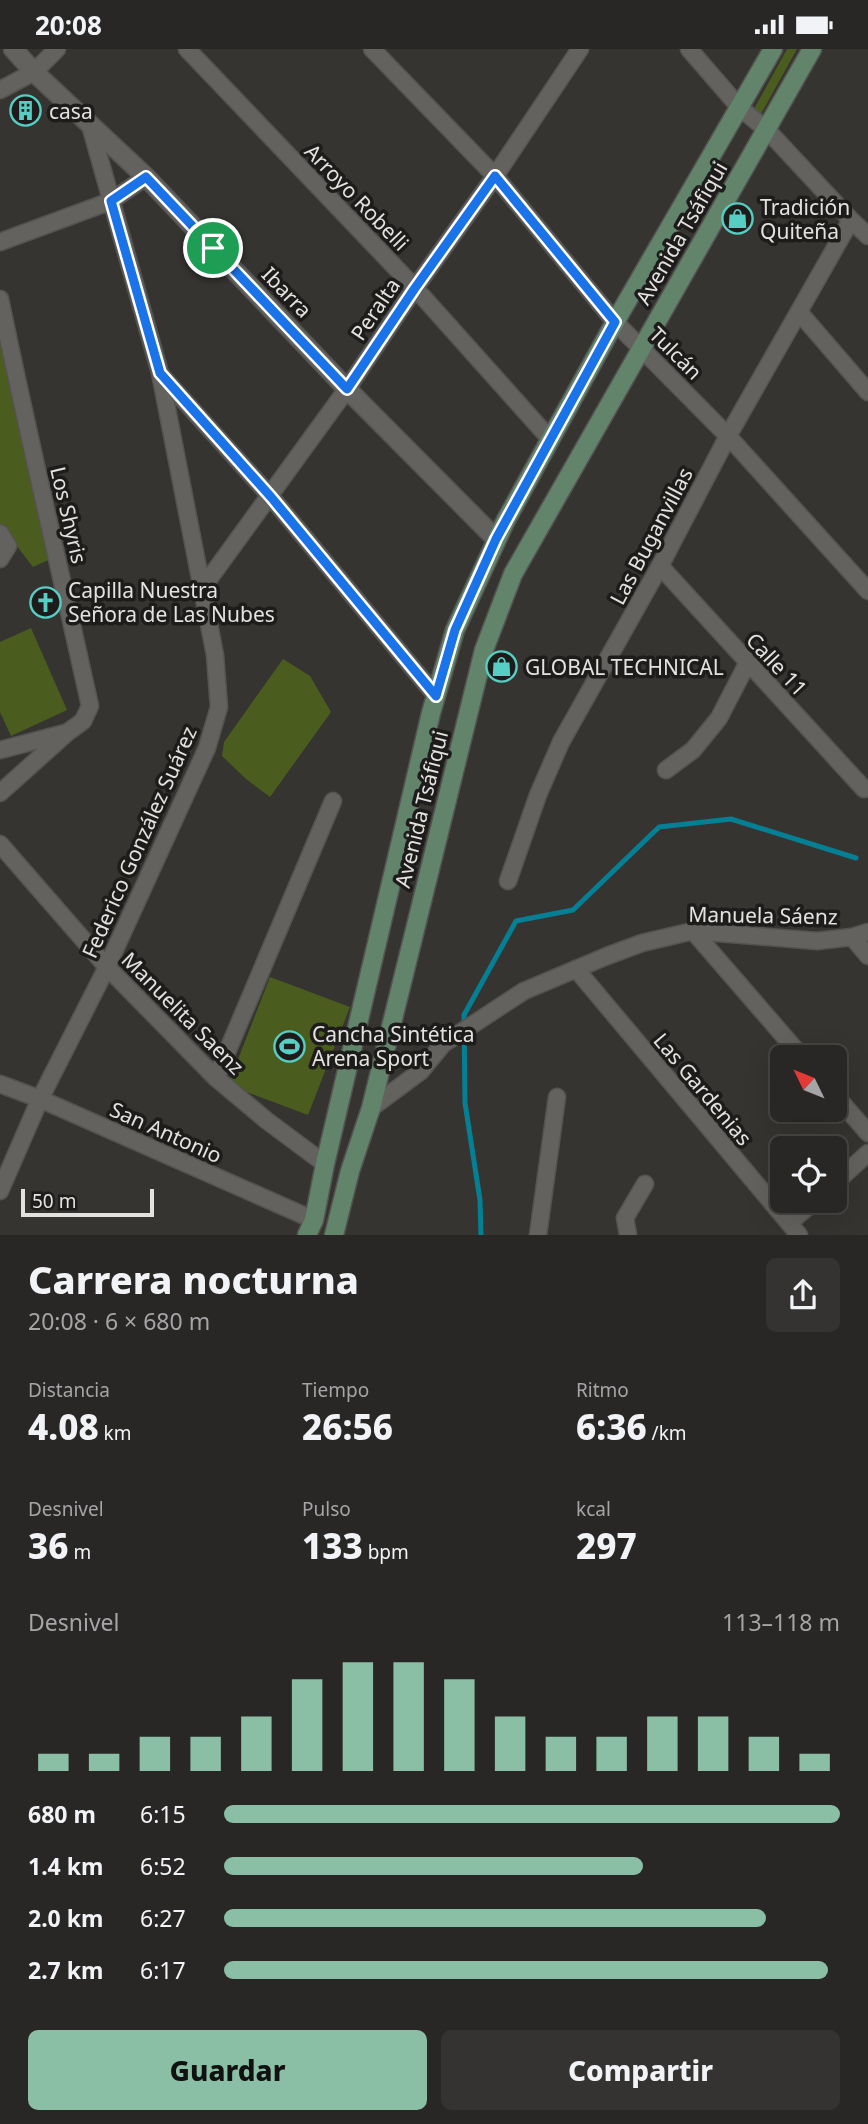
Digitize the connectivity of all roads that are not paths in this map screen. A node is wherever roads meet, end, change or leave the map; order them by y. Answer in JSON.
{"nodes":[{"id":1,"x":13,"y":49,"type":"edge"},
{"id":2,"x":57,"y":49,"type":"edge"},
{"id":3,"x":187,"y":49,"type":"edge"},
{"id":4,"x":372,"y":49,"type":"edge"},
{"id":5,"x":580,"y":49,"type":"edge"},
{"id":6,"x":689,"y":49,"type":"edge"},
{"id":7,"x":773,"y":49,"type":"edge"},
{"id":8,"x":812,"y":49,"type":"edge"},
{"id":9,"x":34,"y":72,"type":"junction"},
{"id":10,"x":0,"y":90,"type":"edge"},
{"id":11,"x":740,"y":108,"type":"junction"},
{"id":12,"x":90,"y":125,"type":"junction"},
{"id":13,"x":767,"y":130,"type":"junction"},
{"id":14,"x":495,"y":176,"type":"junction"},
{"id":15,"x":146,"y":177,"type":"junction"},
{"id":16,"x":111,"y":201,"type":"junction"},
{"id":17,"x":851,"y":220,"type":"junction"},
{"id":18,"x":868,"y":236,"type":"edge"},
{"id":19,"x":0,"y":242,"type":"edge"},
{"id":20,"x":415,"y":288,"type":"junction"},
{"id":21,"x":0,"y":299,"type":"edge"},
{"id":22,"x":799,"y":312,"type":"junction"},
{"id":23,"x":615,"y":322,"type":"junction"},
{"id":24,"x":640,"y":348,"type":"junction"},
{"id":25,"x":160,"y":373,"type":"junction"},
{"id":26,"x":347,"y":389,"type":"junction"},
{"id":27,"x":868,"y":392,"type":"edge"},
{"id":28,"x":728,"y":436,"type":"junction"},
{"id":29,"x":550,"y":439,"type":"junction"},
{"id":30,"x":271,"y":497,"type":"junction"},
{"id":31,"x":0,"y":533,"type":"edge"},
{"id":32,"x":496,"y":539,"type":"junction"},
{"id":33,"x":0,"y":559,"type":"edge"},
{"id":34,"x":660,"y":566,"type":"junction"},
{"id":35,"x":201,"y":590,"type":"junction"},
{"id":36,"x":868,"y":591,"type":"edge"},
{"id":37,"x":747,"y":664,"type":"junction"},
{"id":38,"x":436,"y":696,"type":"junction"},
{"id":39,"x":68,"y":732,"type":"junction"},
{"id":40,"x":0,"y":750,"type":"edge"},
{"id":41,"x":666,"y":770,"type":"dead end"},
{"id":42,"x":864,"y":789,"type":"dead end"},
{"id":43,"x":0,"y":793,"type":"edge"},
{"id":44,"x":333,"y":801,"type":"dead end"},
{"id":45,"x":0,"y":844,"type":"edge"},
{"id":46,"x":508,"y":881,"type":"dead end"},
{"id":47,"x":693,"y":931,"type":"junction"},
{"id":48,"x":868,"y":932,"type":"edge"},
{"id":49,"x":852,"y":937,"type":"junction"},
{"id":50,"x":868,"y":956,"type":"edge"},
{"id":51,"x":107,"y":967,"type":"junction"},
{"id":52,"x":576,"y":969,"type":"junction"},
{"id":53,"x":792,"y":1045,"type":"edge"},
{"id":54,"x":216,"y":1078,"type":"junction"},
{"id":55,"x":0,"y":1084,"type":"edge"},
{"id":56,"x":558,"y":1097,"type":"dead end"},
{"id":57,"x":40,"y":1100,"type":"junction"},
{"id":58,"x":372,"y":1108,"type":"junction"},
{"id":59,"x":847,"y":1109,"type":"edge"},
{"id":60,"x":868,"y":1133,"type":"edge"},
{"id":61,"x":868,"y":1153,"type":"edge"},
{"id":62,"x":325,"y":1164,"type":"junction"},
{"id":63,"x":847,"y":1172,"type":"edge"},
{"id":64,"x":645,"y":1184,"type":"dead end"},
{"id":65,"x":0,"y":1191,"type":"edge"},
{"id":66,"x":806,"y":1213,"type":"edge"},
{"id":67,"x":310,"y":1227,"type":"edge"},
{"id":68,"x":794,"y":1229,"type":"edge"},
{"id":69,"x":334,"y":1235,"type":"edge"},
{"id":70,"x":538,"y":1235,"type":"edge"},
{"id":71,"x":628,"y":1235,"type":"edge"}],
"edges":[{"from":1,"to":9,"type":"street","name":"Ibarra"},
{"from":2,"to":9,"type":"street"},
{"from":3,"to":20,"type":"street","name":"Arroyo Robelli"},
{"from":4,"to":14,"type":"street","name":"Tulcán"},
{"from":5,"to":14,"type":"street","name":"Peralta"},
{"from":6,"to":11,"type":"street"},
{"from":7,"to":11,"type":"main road","name":"Avenida Tsáfiqui"},
{"from":8,"to":13,"type":"main road","name":"Avenida Tsáfiqui"},
{"from":9,"to":10,"type":"street"},
{"from":9,"to":12,"type":"street","name":"Ibarra"},
{"from":11,"to":13,"type":"street"},
{"from":11,"to":23,"type":"main road","name":"Avenida Tsáfiqui"},
{"from":12,"to":15,"type":"street","name":"Ibarra"},
{"from":12,"to":16,"type":"street","name":"Federico González Suárez"},
{"from":13,"to":17,"type":"street"},
{"from":13,"to":24,"type":"main road","name":"Avenida Tsáfiqui"},
{"from":14,"to":20,"type":"street","name":"Peralta"},
{"from":14,"to":23,"type":"street","name":"Tulcán"},
{"from":15,"to":16,"type":"street"},
{"from":15,"to":26,"type":"street","name":"Ibarra"},
{"from":16,"to":19,"type":"street"},
{"from":16,"to":25,"type":"street","name":"Federico González Suárez"},
{"from":17,"to":18,"type":"street"},
{"from":17,"to":22,"type":"street","name":"Las Buganvillas"},
{"from":20,"to":26,"type":"street","name":"Peralta"},
{"from":20,"to":29,"type":"street","name":"Arroyo Robelli"},
{"from":21,"to":39,"type":"street","name":"Los Shyris"},
{"from":22,"to":27,"type":"street"},
{"from":22,"to":28,"type":"street","name":"Las Buganvillas"},
{"from":23,"to":24,"type":"street","name":"Tulcán"},
{"from":23,"to":29,"type":"main road","name":"Avenida Tsáfiqui"},
{"from":24,"to":28,"type":"street","name":"Tulcán"},
{"from":24,"to":58,"type":"main road","name":"Avenida Tsáfiqui"},
{"from":25,"to":30,"type":"street"},
{"from":25,"to":35,"type":"street","name":"Federico González Suárez"},
{"from":26,"to":30,"type":"street","name":"Peralta"},
{"from":26,"to":32,"type":"street","name":"Ibarra"},
{"from":28,"to":34,"type":"street","name":"Las Buganvillas"},
{"from":28,"to":36,"type":"street","name":"Tulcán"},
{"from":29,"to":32,"type":"main road","name":"Avenida Tsáfiqui"},
{"from":30,"to":35,"type":"street","name":"Peralta"},
{"from":30,"to":38,"type":"street"},
{"from":31,"to":33,"type":"street"},
{"from":32,"to":38,"type":"main road","name":"Avenida Tsáfiqui"},
{"from":34,"to":37,"type":"street","name":"Calle 11"},
{"from":34,"to":46,"type":"street","name":"Las Buganvillas"},
{"from":35,"to":51,"type":"street","name":"Federico González Suárez"},
{"from":37,"to":41,"type":"street"},
{"from":37,"to":42,"type":"street","name":"Calle 11"},
{"from":38,"to":62,"type":"main road","name":"Avenida Tsáfiqui"},
{"from":39,"to":40,"type":"street"},
{"from":39,"to":43,"type":"street","name":"Los Shyris"},
{"from":44,"to":54,"type":"street"},
{"from":45,"to":51,"type":"street","name":"Manuelita Saenz"},
{"from":47,"to":49,"type":"street","name":"Manuela Sáenz"},
{"from":47,"to":52,"type":"street","name":"Manuela Sáenz"},
{"from":47,"to":53,"type":"street"},
{"from":48,"to":49,"type":"street","name":"Manuela Sáenz"},
{"from":49,"to":50,"type":"street"},
{"from":51,"to":54,"type":"street","name":"Manuelita Saenz"},
{"from":51,"to":57,"type":"street","name":"Federico González Suárez"},
{"from":52,"to":58,"type":"street","name":"Manuela Sáenz"},
{"from":52,"to":68,"type":"street","name":"Las Gardenias"},
{"from":54,"to":62,"type":"street","name":"Manuelita Saenz"},
{"from":55,"to":57,"type":"street","name":"San Antonio"},
{"from":56,"to":70,"type":"street"},
{"from":57,"to":65,"type":"street","name":"Federico González Suárez"},
{"from":57,"to":67,"type":"street","name":"San Antonio"},
{"from":58,"to":69,"type":"main road","name":"Avenida Tsáfiqui"},
{"from":59,"to":60,"type":"street"},
{"from":61,"to":63,"type":"street"},
{"from":62,"to":67,"type":"main road","name":"Avenida Tsáfiqui"},
{"from":64,"to":71,"type":"street"},
{"from":66,"to":68,"type":"street"}]}
